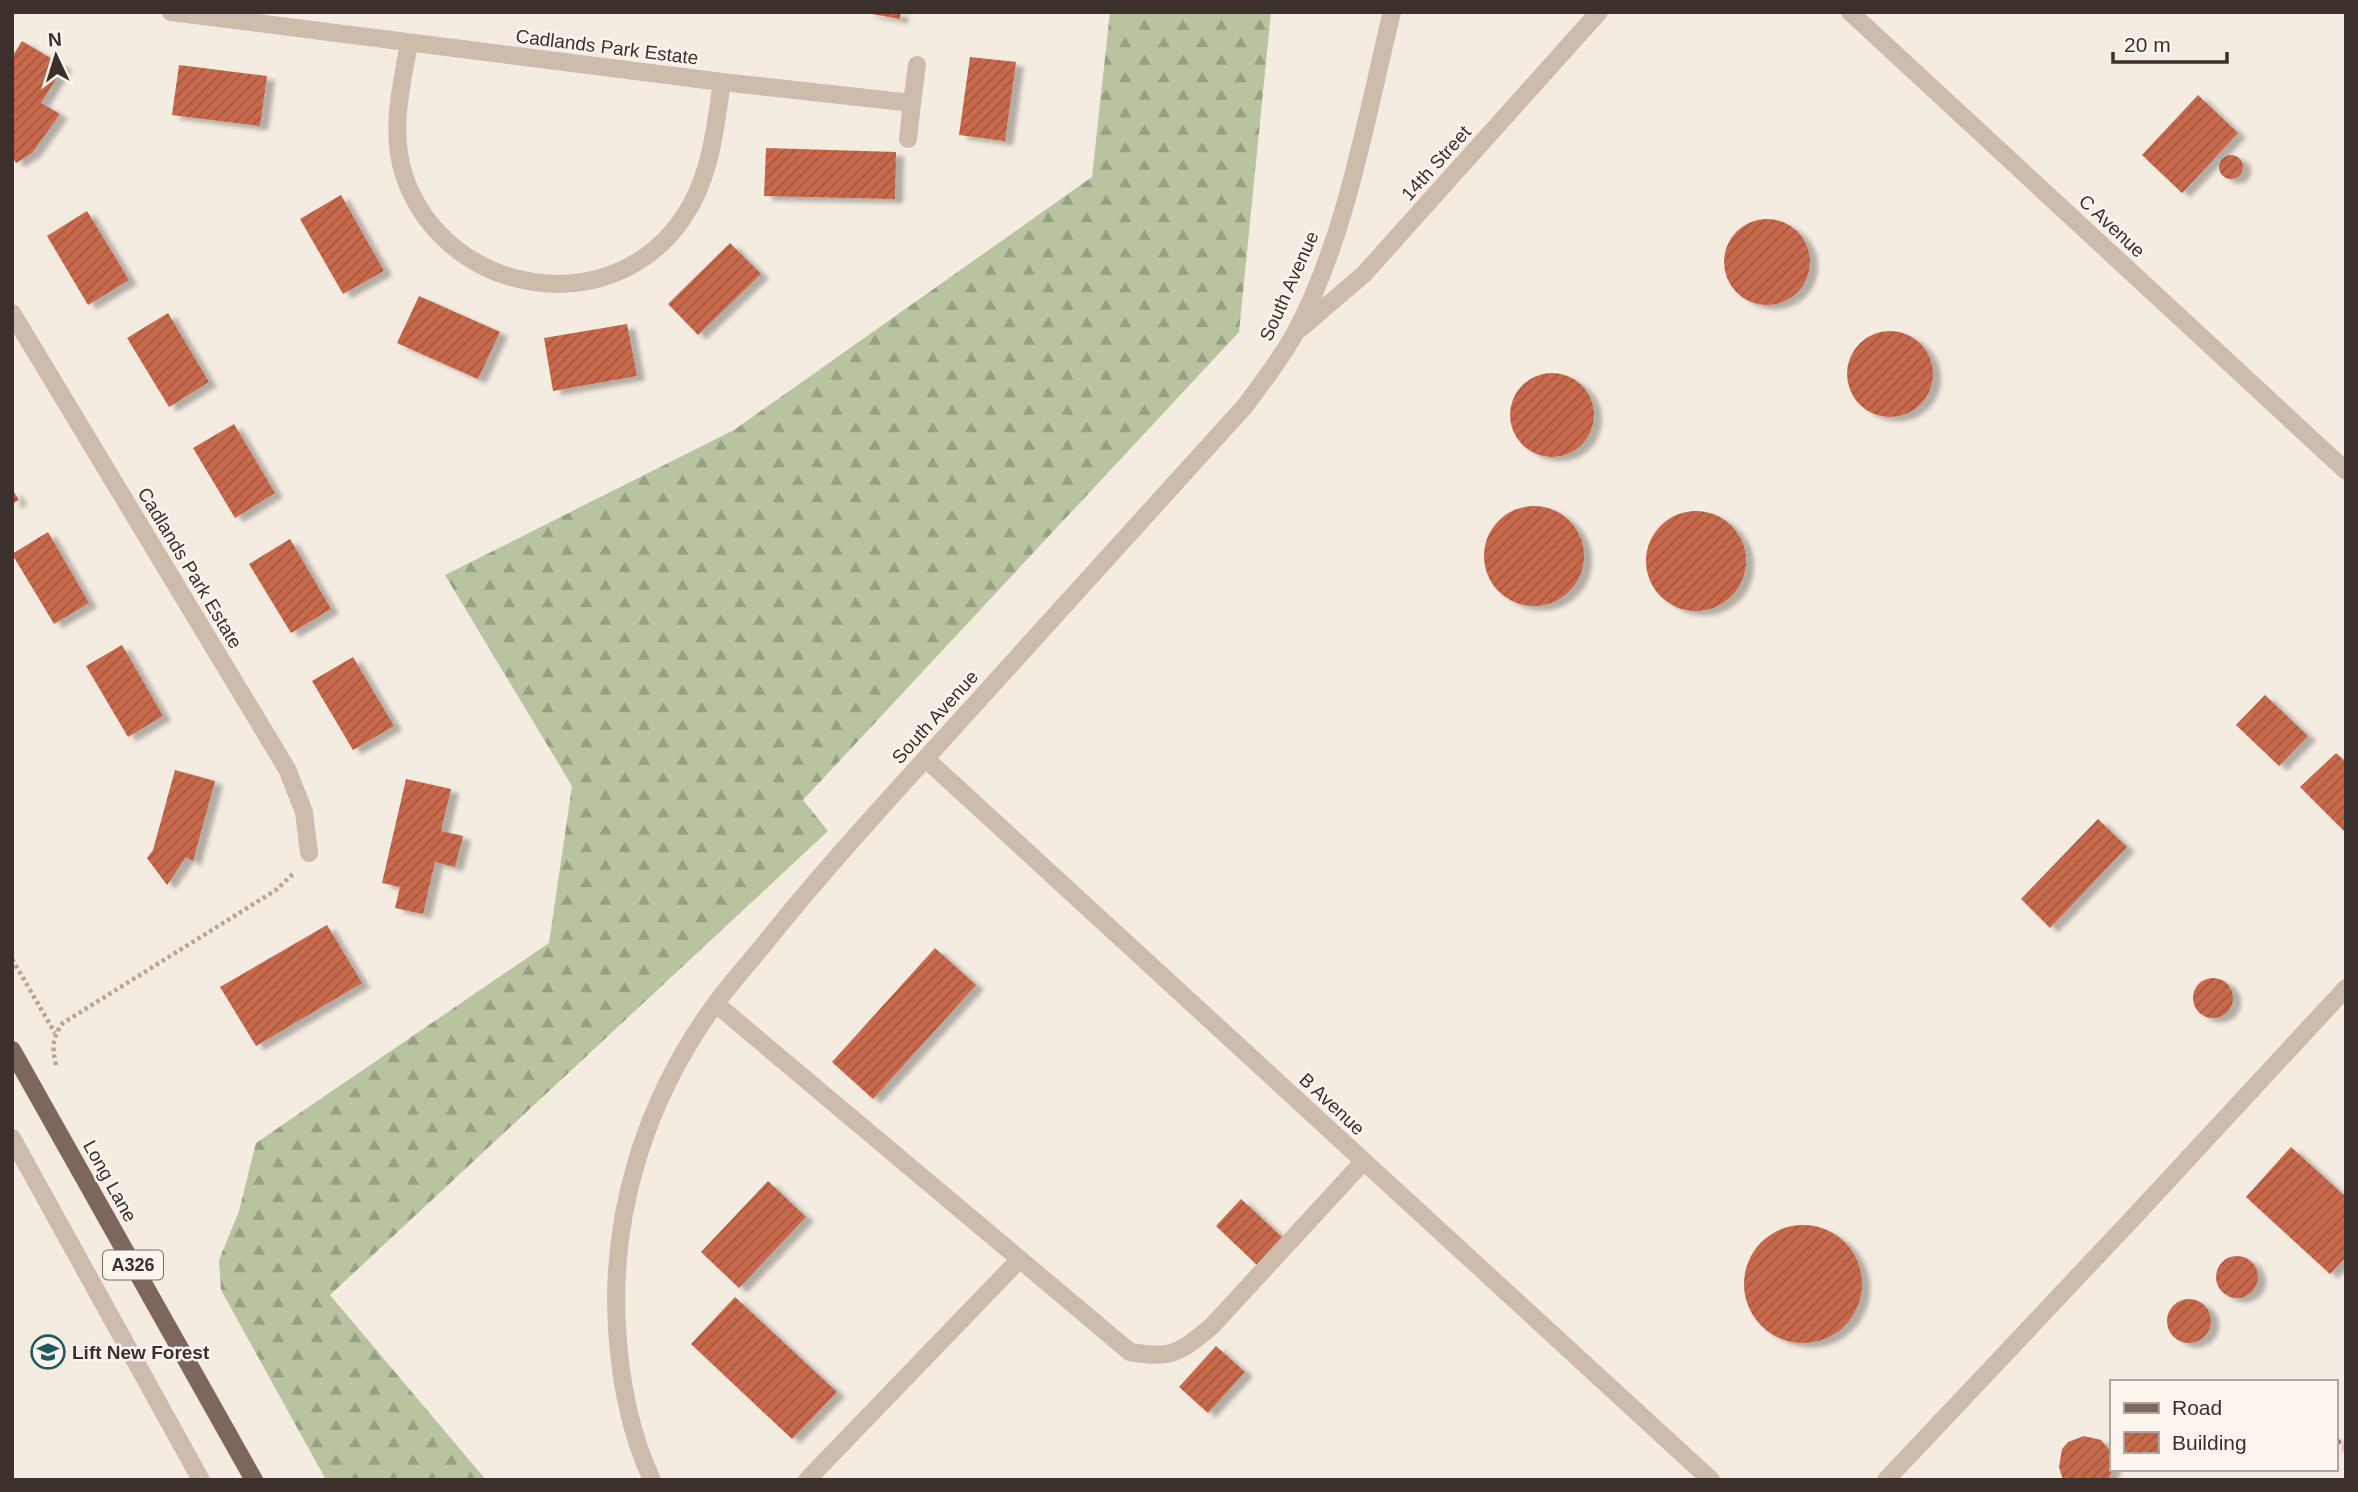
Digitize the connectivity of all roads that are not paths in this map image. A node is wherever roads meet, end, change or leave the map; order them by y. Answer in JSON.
{"nodes":[{"id":1,"x":171,"y":12,"type":"edge"},
{"id":2,"x":1392,"y":12,"type":"edge"},
{"id":3,"x":1600,"y":12,"type":"edge"},
{"id":4,"x":1850,"y":12,"type":"edge"},
{"id":5,"x":409,"y":44,"type":"junction"},
{"id":6,"x":917,"y":65,"type":"dead end"},
{"id":7,"x":722,"y":82,"type":"junction"},
{"id":8,"x":912,"y":103,"type":"junction"},
{"id":9,"x":908,"y":139,"type":"dead end"},
{"id":10,"x":12,"y":313,"type":"edge"},
{"id":11,"x":1294,"y":334,"type":"junction"},
{"id":12,"x":2346,"y":471,"type":"edge"},
{"id":13,"x":926,"y":759,"type":"junction"},
{"id":14,"x":309,"y":853,"type":"road end"},
{"id":15,"x":2346,"y":988,"type":"edge"},
{"id":16,"x":716,"y":1004,"type":"junction"},
{"id":17,"x":12,"y":1050,"type":"edge"},
{"id":18,"x":12,"y":1138,"type":"edge"},
{"id":19,"x":17,"y":1158,"type":"edge"},
{"id":20,"x":1363,"y":1162,"type":"junction"},
{"id":21,"x":1020,"y":1259,"type":"junction"},
{"id":22,"x":201,"y":1480,"type":"edge"},
{"id":23,"x":254,"y":1480,"type":"edge"},
{"id":24,"x":652,"y":1480,"type":"edge"},
{"id":25,"x":807,"y":1480,"type":"edge"},
{"id":26,"x":1711,"y":1480,"type":"edge"},
{"id":27,"x":1885,"y":1480,"type":"edge"}],
"edges":[{"from":1,"to":5,"type":"street","name":"Cadlands Park Estate"},
{"from":2,"to":11,"type":"street","name":"South Avenue"},
{"from":3,"to":11,"type":"street","name":"14th Street"},
{"from":4,"to":12,"type":"street","name":"C Avenue"},
{"from":5,"to":7,"type":"street","name":"Cadlands Park Estate"},
{"from":5,"to":7,"type":"street","name":"Cadlands Park Estate"},
{"from":6,"to":8,"type":"street"},
{"from":7,"to":8,"type":"street"},
{"from":8,"to":9,"type":"street"},
{"from":10,"to":14,"type":"street","name":"Cadlands Park Estate"},
{"from":11,"to":13,"type":"street","name":"South Avenue"},
{"from":13,"to":16,"type":"street","name":"South Avenue"},
{"from":13,"to":20,"type":"street","name":"B Avenue"},
{"from":15,"to":27,"type":"street"},
{"from":16,"to":21,"type":"street"},
{"from":16,"to":24,"type":"street","name":"South Avenue"},
{"from":17,"to":23,"type":"main road","name":"Long Lane","number":"A326"},
{"from":18,"to":19,"type":"street"},
{"from":19,"to":22,"type":"street"},
{"from":20,"to":21,"type":"street"},
{"from":20,"to":26,"type":"street","name":"B Avenue"},
{"from":21,"to":25,"type":"street"}]}
